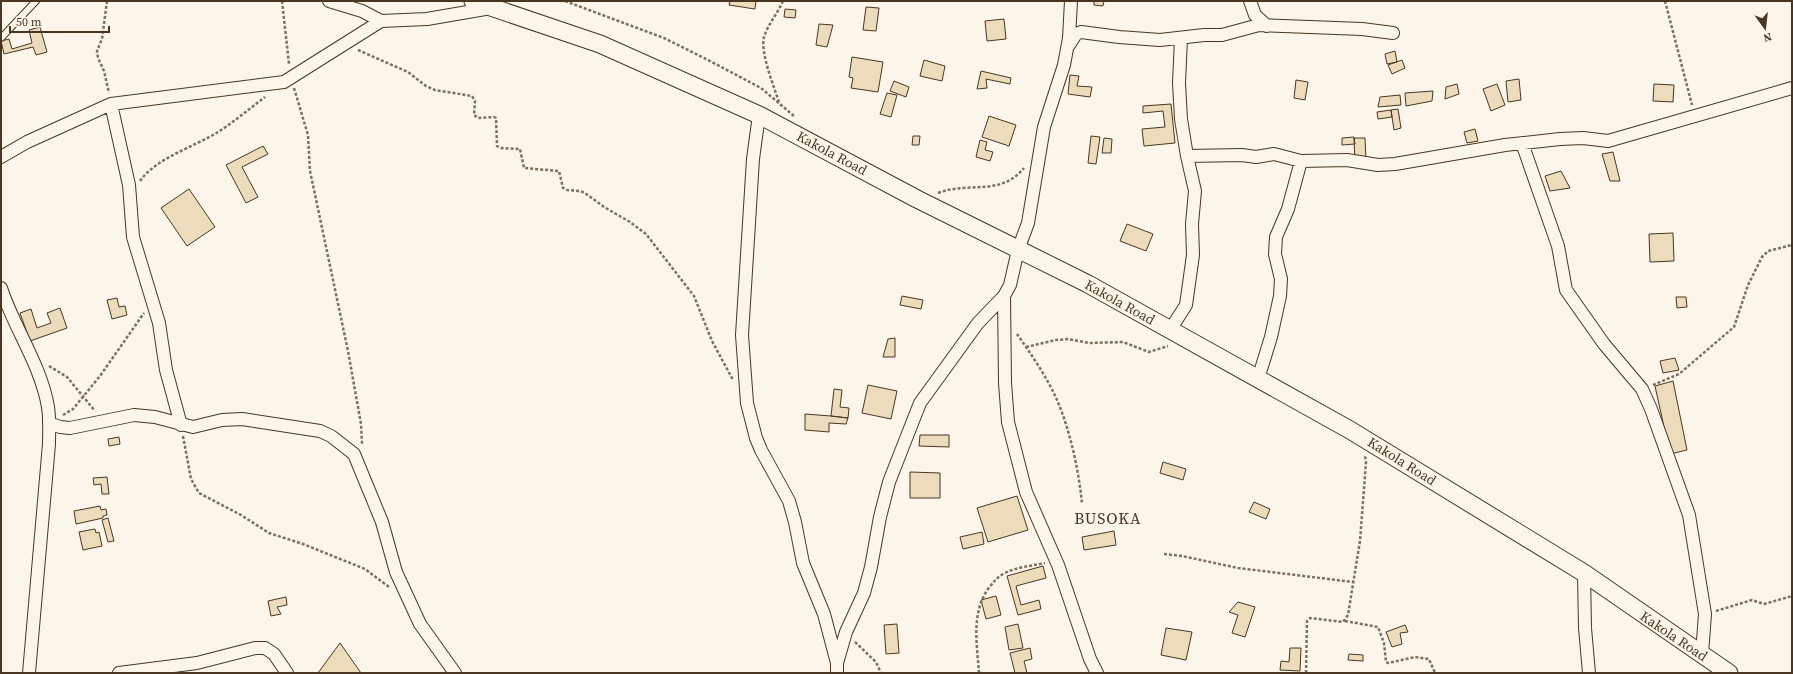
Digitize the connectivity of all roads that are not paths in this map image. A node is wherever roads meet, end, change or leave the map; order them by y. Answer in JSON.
{"nodes":[{"id":1,"x":36,"y":1,"type":"edge"},
{"id":2,"x":329,"y":1,"type":"edge"},
{"id":3,"x":473,"y":1,"type":"edge"},
{"id":4,"x":1071,"y":1,"type":"edge"},
{"id":5,"x":1250,"y":1,"type":"edge"},
{"id":6,"x":494,"y":8,"type":"junction"},
{"id":7,"x":381,"y":21,"type":"junction"},
{"id":8,"x":1268,"y":26,"type":"junction"},
{"id":9,"x":1393,"y":33,"type":"dead end"},
{"id":10,"x":1,"y":38,"type":"edge"},
{"id":11,"x":1182,"y":38,"type":"junction"},
{"id":12,"x":1067,"y":48,"type":"junction"},
{"id":13,"x":1792,"y":88,"type":"edge"},
{"id":14,"x":111,"y":104,"type":"junction"},
{"id":15,"x":759,"y":115,"type":"junction"},
{"id":16,"x":1522,"y":143,"type":"junction"},
{"id":17,"x":1,"y":156,"type":"edge"},
{"id":18,"x":1187,"y":156,"type":"junction"},
{"id":19,"x":1301,"y":161,"type":"junction"},
{"id":20,"x":1018,"y":250,"type":"junction"},
{"id":21,"x":1,"y":288,"type":"edge"},
{"id":22,"x":1004,"y":296,"type":"junction"},
{"id":23,"x":1170,"y":330,"type":"junction"},
{"id":24,"x":1258,"y":379,"type":"junction"},
{"id":25,"x":49,"y":423,"type":"junction"},
{"id":26,"x":181,"y":425,"type":"junction"},
{"id":27,"x":1584,"y":573,"type":"junction"},
{"id":28,"x":1702,"y":654,"type":"junction"},
{"id":29,"x":837,"y":668,"type":"edge"},
{"id":30,"x":29,"y":673,"type":"edge"},
{"id":31,"x":119,"y":673,"type":"edge"},
{"id":32,"x":287,"y":673,"type":"edge"},
{"id":33,"x":455,"y":673,"type":"edge"},
{"id":34,"x":1097,"y":673,"type":"edge"},
{"id":35,"x":1589,"y":673,"type":"edge"},
{"id":36,"x":1729,"y":673,"type":"edge"}],
"edges":[{"from":1,"to":10,"type":"lane"},
{"from":2,"to":7,"type":"street"},
{"from":3,"to":6,"type":"main road","name":"Kakola Road"},
{"from":4,"to":12,"type":"street"},
{"from":5,"to":8,"type":"street"},
{"from":6,"to":7,"type":"street"},
{"from":6,"to":15,"type":"main road","name":"Kakola Road"},
{"from":7,"to":14,"type":"street"},
{"from":8,"to":9,"type":"street"},
{"from":8,"to":11,"type":"street"},
{"from":11,"to":12,"type":"street"},
{"from":11,"to":18,"type":"street"},
{"from":12,"to":20,"type":"street"},
{"from":13,"to":16,"type":"street"},
{"from":14,"to":17,"type":"street"},
{"from":14,"to":26,"type":"street"},
{"from":15,"to":20,"type":"main road","name":"Kakola Road"},
{"from":15,"to":29,"type":"street"},
{"from":16,"to":19,"type":"street"},
{"from":16,"to":28,"type":"street"},
{"from":18,"to":19,"type":"street"},
{"from":18,"to":23,"type":"street"},
{"from":19,"to":24,"type":"street"},
{"from":20,"to":22,"type":"street"},
{"from":20,"to":23,"type":"main road","name":"Kakola Road"},
{"from":21,"to":25,"type":"street"},
{"from":22,"to":29,"type":"street"},
{"from":22,"to":34,"type":"street"},
{"from":23,"to":24,"type":"main road","name":"Kakola Road"},
{"from":24,"to":27,"type":"main road","name":"Kakola Road"},
{"from":25,"to":26,"type":"street"},
{"from":25,"to":30,"type":"street"},
{"from":26,"to":33,"type":"street"},
{"from":27,"to":28,"type":"main road","name":"Kakola Road"},
{"from":27,"to":35,"type":"street"},
{"from":28,"to":36,"type":"main road","name":"Kakola Road"},
{"from":31,"to":32,"type":"street"}]}
